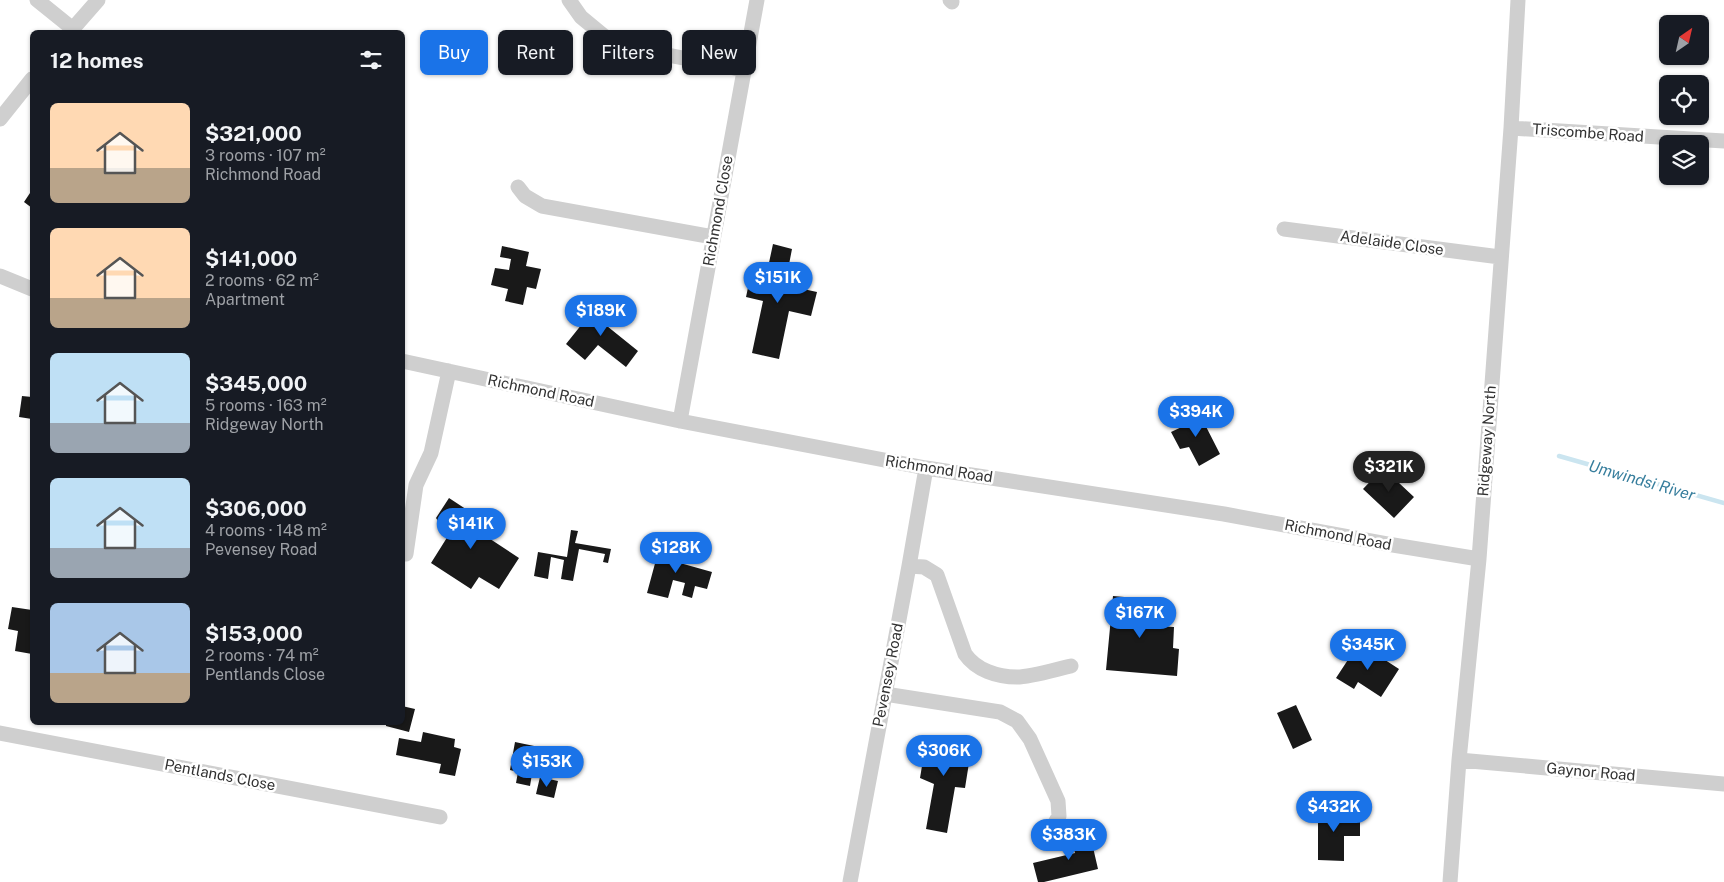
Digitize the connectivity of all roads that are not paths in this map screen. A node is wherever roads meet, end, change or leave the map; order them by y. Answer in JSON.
{"nodes":[{"id":1,"x":37,"y":0,"type":"edge"},
{"id":2,"x":98,"y":0,"type":"edge"},
{"id":3,"x":569,"y":0,"type":"edge"},
{"id":4,"x":757,"y":0,"type":"edge"},
{"id":5,"x":1518,"y":0,"type":"edge"},
{"id":6,"x":71,"y":30,"type":"edge"},
{"id":7,"x":73,"y":30,"type":"edge"},
{"id":8,"x":751,"y":30,"type":"edge"},
{"id":9,"x":682,"y":58,"type":"edge"},
{"id":10,"x":743,"y":75,"type":"edge"},
{"id":11,"x":30,"y":82,"type":"edge"},
{"id":12,"x":0,"y":120,"type":"edge"},
{"id":13,"x":1511,"y":128,"type":"junction"},
{"id":14,"x":1724,"y":141,"type":"edge"},
{"id":15,"x":518,"y":187,"type":"dead end"},
{"id":16,"x":1284,"y":229,"type":"dead end"},
{"id":17,"x":713,"y":237,"type":"junction"},
{"id":18,"x":1500,"y":257,"type":"junction"},
{"id":19,"x":0,"y":276,"type":"edge"},
{"id":20,"x":30,"y":288,"type":"edge"},
{"id":21,"x":405,"y":362,"type":"edge"},
{"id":22,"x":449,"y":371,"type":"junction"},
{"id":23,"x":680,"y":421,"type":"junction"},
{"id":24,"x":926,"y":468,"type":"junction"},
{"id":25,"x":406,"y":554,"type":"dead end"},
{"id":26,"x":1479,"y":560,"type":"junction"},
{"id":27,"x":909,"y":566,"type":"junction"},
{"id":28,"x":1072,"y":666,"type":"dead end"},
{"id":29,"x":884,"y":694,"type":"junction"},
{"id":30,"x":0,"y":733,"type":"edge"},
{"id":31,"x":1459,"y":760,"type":"junction"},
{"id":32,"x":1724,"y":784,"type":"edge"},
{"id":33,"x":440,"y":817,"type":"dead end"},
{"id":34,"x":1040,"y":840,"type":"dead end"},
{"id":35,"x":850,"y":882,"type":"edge"},
{"id":36,"x":1450,"y":882,"type":"edge"}],
"edges":[{"from":1,"to":6,"type":"street"},
{"from":2,"to":7,"type":"street"},
{"from":3,"to":9,"type":"street"},
{"from":4,"to":8,"type":"street","name":"Richmond Close"},
{"from":5,"to":13,"type":"street","name":"Ridgeway North"},
{"from":10,"to":17,"type":"street","name":"Richmond Close"},
{"from":11,"to":12,"type":"street"},
{"from":13,"to":14,"type":"street","name":"Triscombe Road"},
{"from":13,"to":18,"type":"street","name":"Ridgeway North"},
{"from":15,"to":17,"type":"street"},
{"from":16,"to":18,"type":"street","name":"Adelaide Close"},
{"from":17,"to":23,"type":"street","name":"Richmond Close"},
{"from":18,"to":26,"type":"street","name":"Ridgeway North"},
{"from":19,"to":20,"type":"street"},
{"from":21,"to":22,"type":"street","name":"Richmond Road"},
{"from":22,"to":23,"type":"street","name":"Richmond Road"},
{"from":22,"to":25,"type":"street"},
{"from":23,"to":24,"type":"street","name":"Richmond Road"},
{"from":24,"to":26,"type":"street","name":"Richmond Road"},
{"from":24,"to":27,"type":"street","name":"Pevensey Road"},
{"from":26,"to":31,"type":"street","name":"Ridgeway North"},
{"from":27,"to":28,"type":"street"},
{"from":27,"to":29,"type":"street","name":"Pevensey Road"},
{"from":29,"to":34,"type":"street"},
{"from":29,"to":35,"type":"street","name":"Pevensey Road"},
{"from":30,"to":33,"type":"street","name":"Pentlands Close"},
{"from":31,"to":32,"type":"street","name":"Gaynor Road"},
{"from":31,"to":36,"type":"street","name":"Ridgeway North"}]}
